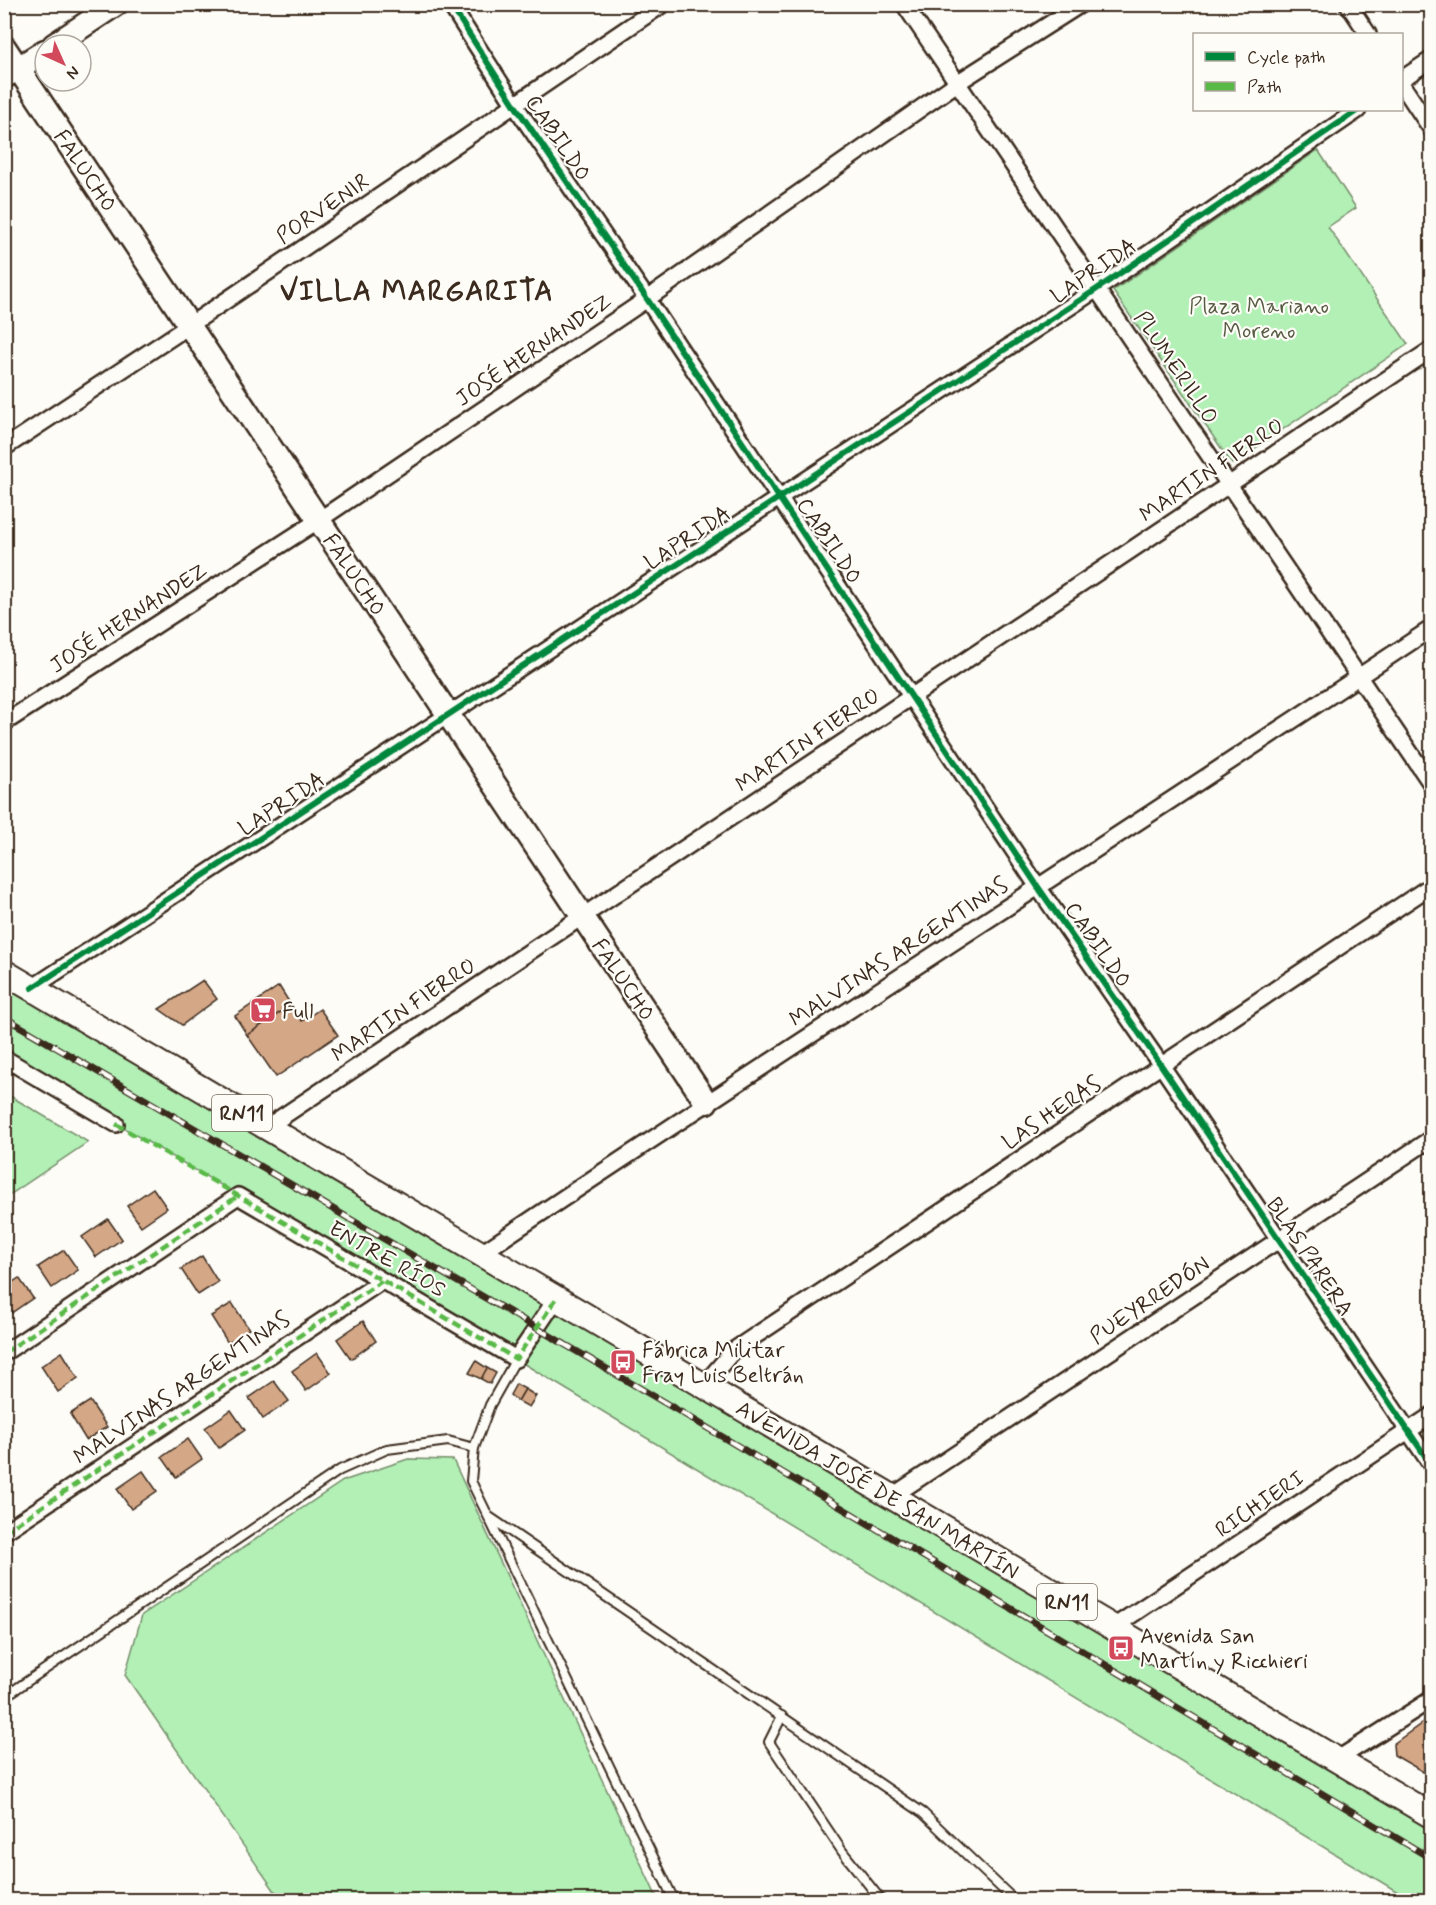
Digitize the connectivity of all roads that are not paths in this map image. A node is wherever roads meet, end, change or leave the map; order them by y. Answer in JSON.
{"nodes":[{"id":1,"x":116,"y":4,"type":"edge"},
{"id":2,"x":450,"y":4,"type":"edge"},
{"id":3,"x":663,"y":4,"type":"edge"},
{"id":4,"x":904,"y":4,"type":"edge"},
{"id":5,"x":1081,"y":4,"type":"edge"},
{"id":6,"x":1348,"y":4,"type":"edge"},
{"id":7,"x":72,"y":33,"type":"edge"},
{"id":8,"x":1367,"y":33,"type":"edge"},
{"id":9,"x":4,"y":46,"type":"edge"},
{"id":10,"x":33,"y":59,"type":"edge"},
{"id":11,"x":1431,"y":59,"type":"edge"},
{"id":12,"x":12,"y":73,"type":"edge"},
{"id":13,"x":1403,"y":78,"type":"edge"},
{"id":14,"x":957,"y":82,"type":"junction"},
{"id":15,"x":1403,"y":88,"type":"edge"},
{"id":16,"x":514,"y":104,"type":"junction"},
{"id":17,"x":1357,"y":111,"type":"edge"},
{"id":18,"x":1431,"y":130,"type":"edge"},
{"id":19,"x":1097,"y":289,"type":"junction"},
{"id":20,"x":647,"y":298,"type":"junction"},
{"id":21,"x":190,"y":325,"type":"junction"},
{"id":22,"x":1431,"y":349,"type":"edge"},
{"id":23,"x":4,"y":448,"type":"edge"},
{"id":24,"x":1229,"y":484,"type":"junction"},
{"id":25,"x":780,"y":498,"type":"junction"},
{"id":26,"x":319,"y":520,"type":"junction"},
{"id":27,"x":1431,"y":628,"type":"edge"},
{"id":28,"x":1359,"y":676,"type":"junction"},
{"id":29,"x":912,"y":696,"type":"junction"},
{"id":30,"x":449,"y":715,"type":"junction"},
{"id":31,"x":4,"y":723,"type":"edge"},
{"id":32,"x":1431,"y":785,"type":"edge"},
{"id":33,"x":1431,"y":885,"type":"edge"},
{"id":34,"x":1038,"y":887,"type":"junction"},
{"id":35,"x":583,"y":916,"type":"junction"},
{"id":36,"x":4,"y":972,"type":"edge"},
{"id":37,"x":32,"y":988,"type":"junction"},
{"id":38,"x":4,"y":1058,"type":"edge"},
{"id":39,"x":1161,"y":1065,"type":"junction"},
{"id":40,"x":706,"y":1102,"type":"junction"},
{"id":41,"x":116,"y":1124,"type":"dead end"},
{"id":42,"x":267,"y":1127,"type":"junction"},
{"id":43,"x":1431,"y":1138,"type":"edge"},
{"id":44,"x":1279,"y":1239,"type":"junction"},
{"id":45,"x":480,"y":1254,"type":"junction"},
{"id":46,"x":382,"y":1281,"type":"junction"},
{"id":47,"x":556,"y":1299,"type":"junction"},
{"id":48,"x":4,"y":1353,"type":"edge"},
{"id":49,"x":516,"y":1359,"type":"junction"},
{"id":50,"x":703,"y":1386,"type":"junction"},
{"id":51,"x":1431,"y":1415,"type":"edge"},
{"id":52,"x":1408,"y":1431,"type":"junction"},
{"id":53,"x":474,"y":1448,"type":"junction"},
{"id":54,"x":1431,"y":1466,"type":"edge"},
{"id":55,"x":891,"y":1497,"type":"junction"},
{"id":56,"x":488,"y":1516,"type":"junction"},
{"id":57,"x":4,"y":1532,"type":"edge"},
{"id":58,"x":1112,"y":1628,"type":"junction"},
{"id":59,"x":4,"y":1697,"type":"edge"},
{"id":60,"x":1431,"y":1699,"type":"edge"},
{"id":61,"x":782,"y":1716,"type":"junction"},
{"id":62,"x":1338,"y":1759,"type":"junction"},
{"id":63,"x":1431,"y":1816,"type":"edge"},
{"id":64,"x":674,"y":1900,"type":"edge"},
{"id":65,"x":881,"y":1900,"type":"edge"},
{"id":66,"x":1014,"y":1900,"type":"edge"}],
"edges":[{"from":1,"to":7,"type":"street"},
{"from":2,"to":16,"type":"street","name":"CABILDO"},
{"from":3,"to":16,"type":"street","name":"PORVENIR"},
{"from":4,"to":14,"type":"street","name":"PLUMERILLO"},
{"from":5,"to":14,"type":"street","name":"JOSÉ HERNANDEZ"},
{"from":6,"to":8,"type":"street"},
{"from":9,"to":12,"type":"street","name":"FALUCHO"},
{"from":10,"to":12,"type":"street"},
{"from":11,"to":13,"type":"street"},
{"from":12,"to":21,"type":"street","name":"FALUCHO"},
{"from":14,"to":19,"type":"street","name":"PLUMERILLO"},
{"from":14,"to":20,"type":"street","name":"JOSÉ HERNANDEZ"},
{"from":15,"to":18,"type":"street"},
{"from":16,"to":20,"type":"street","name":"CABILDO"},
{"from":16,"to":21,"type":"street","name":"PORVENIR"},
{"from":17,"to":19,"type":"street","name":"LAPRIDA"},
{"from":19,"to":24,"type":"street","name":"PLUMERILLO"},
{"from":19,"to":25,"type":"street","name":"LAPRIDA"},
{"from":20,"to":25,"type":"street","name":"CABILDO"},
{"from":20,"to":26,"type":"street","name":"JOSÉ HERNANDEZ"},
{"from":21,"to":23,"type":"street","name":"PORVENIR"},
{"from":21,"to":26,"type":"street","name":"FALUCHO"},
{"from":22,"to":24,"type":"street","name":"MARTIN FIERRO"},
{"from":24,"to":28,"type":"street","name":"PLUMERILLO"},
{"from":24,"to":29,"type":"street","name":"MARTIN FIERRO"},
{"from":25,"to":29,"type":"street","name":"CABILDO"},
{"from":25,"to":30,"type":"street","name":"LAPRIDA"},
{"from":26,"to":30,"type":"street","name":"FALUCHO"},
{"from":26,"to":31,"type":"street","name":"JOSÉ HERNANDEZ"},
{"from":27,"to":28,"type":"street","name":"MALVINAS ARGENTINAS"},
{"from":28,"to":32,"type":"street","name":"PLUMERILLO"},
{"from":28,"to":34,"type":"street","name":"MALVINAS ARGENTINAS"},
{"from":29,"to":34,"type":"street","name":"CABILDO"},
{"from":29,"to":35,"type":"street","name":"MARTIN FIERRO"},
{"from":30,"to":35,"type":"street","name":"FALUCHO"},
{"from":30,"to":37,"type":"street","name":"LAPRIDA"},
{"from":33,"to":39,"type":"street","name":"LAS HERAS"},
{"from":34,"to":39,"type":"street","name":"CABILDO"},
{"from":34,"to":40,"type":"street","name":"MALVINAS ARGENTINAS"},
{"from":35,"to":40,"type":"street","name":"FALUCHO"},
{"from":35,"to":42,"type":"street","name":"MARTIN FIERRO"},
{"from":36,"to":37,"type":"main road","number":"RN11"},
{"from":37,"to":42,"type":"main road","number":"RN11"},
{"from":38,"to":41,"type":"street"},
{"from":39,"to":44,"type":"street","name":"BLAS PARERA"},
{"from":39,"to":50,"type":"street","name":"LAS HERAS"},
{"from":40,"to":45,"type":"street","name":"MALVINAS ARGENTINAS"},
{"from":42,"to":45,"type":"main road","number":"RN11"},
{"from":43,"to":44,"type":"street","name":"PUEYRREDÓN"},
{"from":44,"to":52,"type":"street","name":"BLAS PARERA"},
{"from":44,"to":55,"type":"street","name":"PUEYRREDÓN"},
{"from":45,"to":47,"type":"main road","name":"AVENIDA JOSÉ DE SAN MARTÍN","number":"RN11"},
{"from":46,"to":48,"type":"street","name":"ENTRE RÍOS"},
{"from":46,"to":49,"type":"street","name":"ENTRE RÍOS"},
{"from":46,"to":57,"type":"street","name":"MALVINAS ARGENTINAS"},
{"from":47,"to":49,"type":"street"},
{"from":47,"to":50,"type":"main road","name":"AVENIDA JOSÉ DE SAN MARTÍN","number":"RN11"},
{"from":49,"to":53,"type":"lane"},
{"from":50,"to":55,"type":"main road","name":"AVENIDA JOSÉ DE SAN MARTÍN","number":"RN11"},
{"from":51,"to":52,"type":"street","name":"RICHIERI"},
{"from":52,"to":54,"type":"street","name":"BLAS PARERA"},
{"from":52,"to":58,"type":"street","name":"RICHIERI"},
{"from":53,"to":56,"type":"lane"},
{"from":53,"to":59,"type":"lane"},
{"from":55,"to":58,"type":"main road","name":"AVENIDA JOSÉ DE SAN MARTÍN","number":"RN11"},
{"from":56,"to":61,"type":"lane"},
{"from":56,"to":64,"type":"lane"},
{"from":58,"to":62,"type":"main road","name":"AVENIDA JOSÉ DE SAN MARTÍN","number":"RN11"},
{"from":60,"to":62,"type":"street"},
{"from":61,"to":65,"type":"lane"},
{"from":61,"to":66,"type":"lane"},
{"from":62,"to":63,"type":"main road","name":"AVENIDA JOSÉ DE SAN MARTÍN","number":"RN11"}]}
